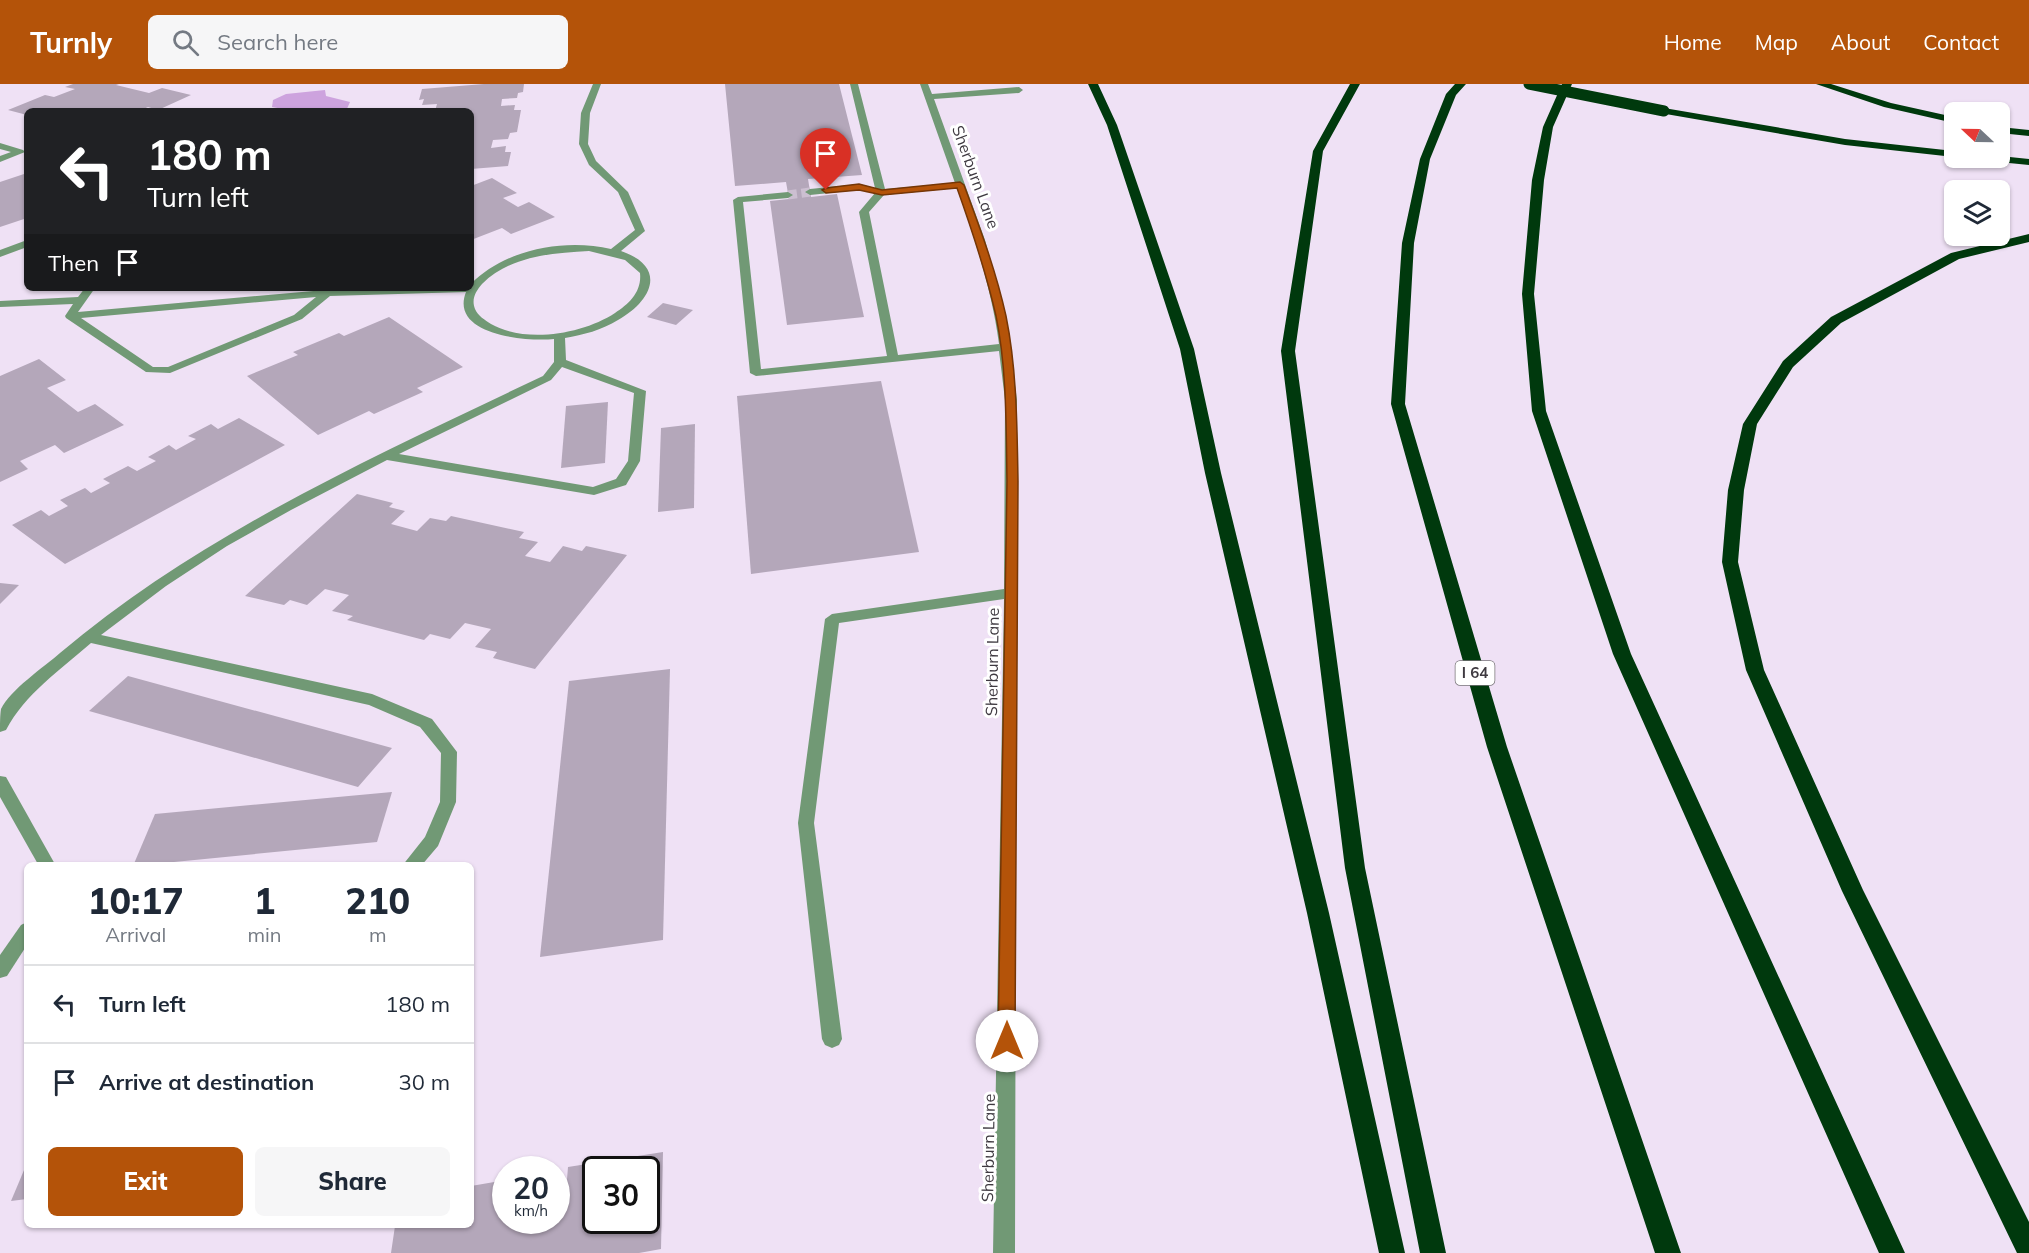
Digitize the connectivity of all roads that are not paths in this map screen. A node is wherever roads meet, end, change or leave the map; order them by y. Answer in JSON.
{"nodes":[{"id":1,"x":597,"y":84,"type":"edge"},
{"id":2,"x":854,"y":84,"type":"edge"},
{"id":3,"x":1094,"y":84,"type":"edge"},
{"id":4,"x":1355,"y":84,"type":"edge"},
{"id":5,"x":1461,"y":84,"type":"edge"},
{"id":6,"x":1529,"y":84,"type":"edge"},
{"id":7,"x":1567,"y":84,"type":"edge"},
{"id":8,"x":1821,"y":84,"type":"edge"},
{"id":9,"x":927,"y":90,"type":"edge"},
{"id":10,"x":1019,"y":90,"type":"dead end"},
{"id":11,"x":1944,"y":118,"type":"edge"},
{"id":12,"x":2010,"y":131,"type":"edge"},
{"id":13,"x":2029,"y":133,"type":"edge"},
{"id":14,"x":0,"y":146,"type":"edge"},
{"id":15,"x":1944,"y":153,"type":"edge"},
{"id":16,"x":0,"y":159,"type":"edge"},
{"id":17,"x":2010,"y":160,"type":"edge"},
{"id":18,"x":2029,"y":162,"type":"edge"},
{"id":19,"x":960,"y":185,"type":"junction"},
{"id":20,"x":810,"y":192,"type":"tunnel mouth"},
{"id":21,"x":882,"y":192,"type":"junction"},
{"id":22,"x":788,"y":195,"type":"tunnel mouth"},
{"id":23,"x":2029,"y":238,"type":"edge"},
{"id":24,"x":24,"y":244,"type":"edge"},
{"id":25,"x":614,"y":252,"type":"junction"},
{"id":26,"x":0,"y":254,"type":"edge"},
{"id":27,"x":474,"y":286,"type":"edge"},
{"id":28,"x":88,"y":291,"type":"edge"},
{"id":29,"x":398,"y":291,"type":"edge"},
{"id":30,"x":470,"y":291,"type":"edge"},
{"id":31,"x":326,"y":293,"type":"junction"},
{"id":32,"x":82,"y":300,"type":"junction"},
{"id":33,"x":0,"y":304,"type":"edge"},
{"id":34,"x":70,"y":316,"type":"junction"},
{"id":35,"x":559,"y":335,"type":"junction"},
{"id":36,"x":1004,"y":347,"type":"junction"},
{"id":37,"x":893,"y":359,"type":"junction"},
{"id":38,"x":560,"y":362,"type":"junction"},
{"id":39,"x":386,"y":456,"type":"junction"},
{"id":40,"x":1011,"y":593,"type":"junction"},
{"id":41,"x":86,"y":637,"type":"junction"},
{"id":42,"x":0,"y":726,"type":"edge"},
{"id":43,"x":0,"y":782,"type":"edge"},
{"id":44,"x":46,"y":862,"type":"edge"},
{"id":45,"x":414,"y":862,"type":"edge"},
{"id":46,"x":24,"y":934,"type":"edge"},
{"id":47,"x":0,"y":970,"type":"edge"},
{"id":48,"x":832,"y":1039,"type":"dead end"},
{"id":49,"x":2029,"y":1250,"type":"edge"},
{"id":50,"x":1004,"y":1253,"type":"edge"},
{"id":51,"x":1392,"y":1253,"type":"edge"},
{"id":52,"x":1433,"y":1253,"type":"edge"},
{"id":53,"x":1668,"y":1253,"type":"edge"},
{"id":54,"x":1892,"y":1253,"type":"edge"}],
"edges":[{"from":1,"to":25,"type":"street"},
{"from":2,"to":21,"type":"street"},
{"from":3,"to":51,"type":"highway"},
{"from":4,"to":52,"type":"highway"},
{"from":5,"to":53,"type":"highway","number":"I 64"},
{"from":6,"to":15,"type":"highway","bridge":true},
{"from":7,"to":54,"type":"highway"},
{"from":8,"to":11,"type":"highway"},
{"from":9,"to":10,"type":"street"},
{"from":9,"to":19,"type":"street","name":"Sherburn Lane"},
{"from":12,"to":13,"type":"highway"},
{"from":14,"to":16,"type":"street"},
{"from":17,"to":18,"type":"highway"},
{"from":19,"to":21,"type":"street"},
{"from":19,"to":36,"type":"street","name":"Sherburn Lane"},
{"from":20,"to":21,"type":"street"},
{"from":21,"to":37,"type":"street"},
{"from":22,"to":37,"type":"street"},
{"from":23,"to":49,"type":"highway"},
{"from":24,"to":26,"type":"street"},
{"from":25,"to":27,"type":"street"},
{"from":25,"to":35,"type":"street"},
{"from":28,"to":32,"type":"street"},
{"from":29,"to":31,"type":"street"},
{"from":30,"to":35,"type":"street"},
{"from":31,"to":34,"type":"street"},
{"from":31,"to":34,"type":"street"},
{"from":32,"to":33,"type":"street"},
{"from":32,"to":34,"type":"street"},
{"from":35,"to":38,"type":"street"},
{"from":36,"to":37,"type":"street"},
{"from":36,"to":40,"type":"street","name":"Sherburn Lane"},
{"from":38,"to":39,"type":"street"},
{"from":38,"to":39,"type":"street"},
{"from":39,"to":41,"type":"street"},
{"from":40,"to":48,"type":"street"},
{"from":40,"to":50,"type":"street","name":"Sherburn Lane"},
{"from":41,"to":42,"type":"street"},
{"from":41,"to":45,"type":"street"},
{"from":43,"to":44,"type":"street"},
{"from":46,"to":47,"type":"street"}]}
